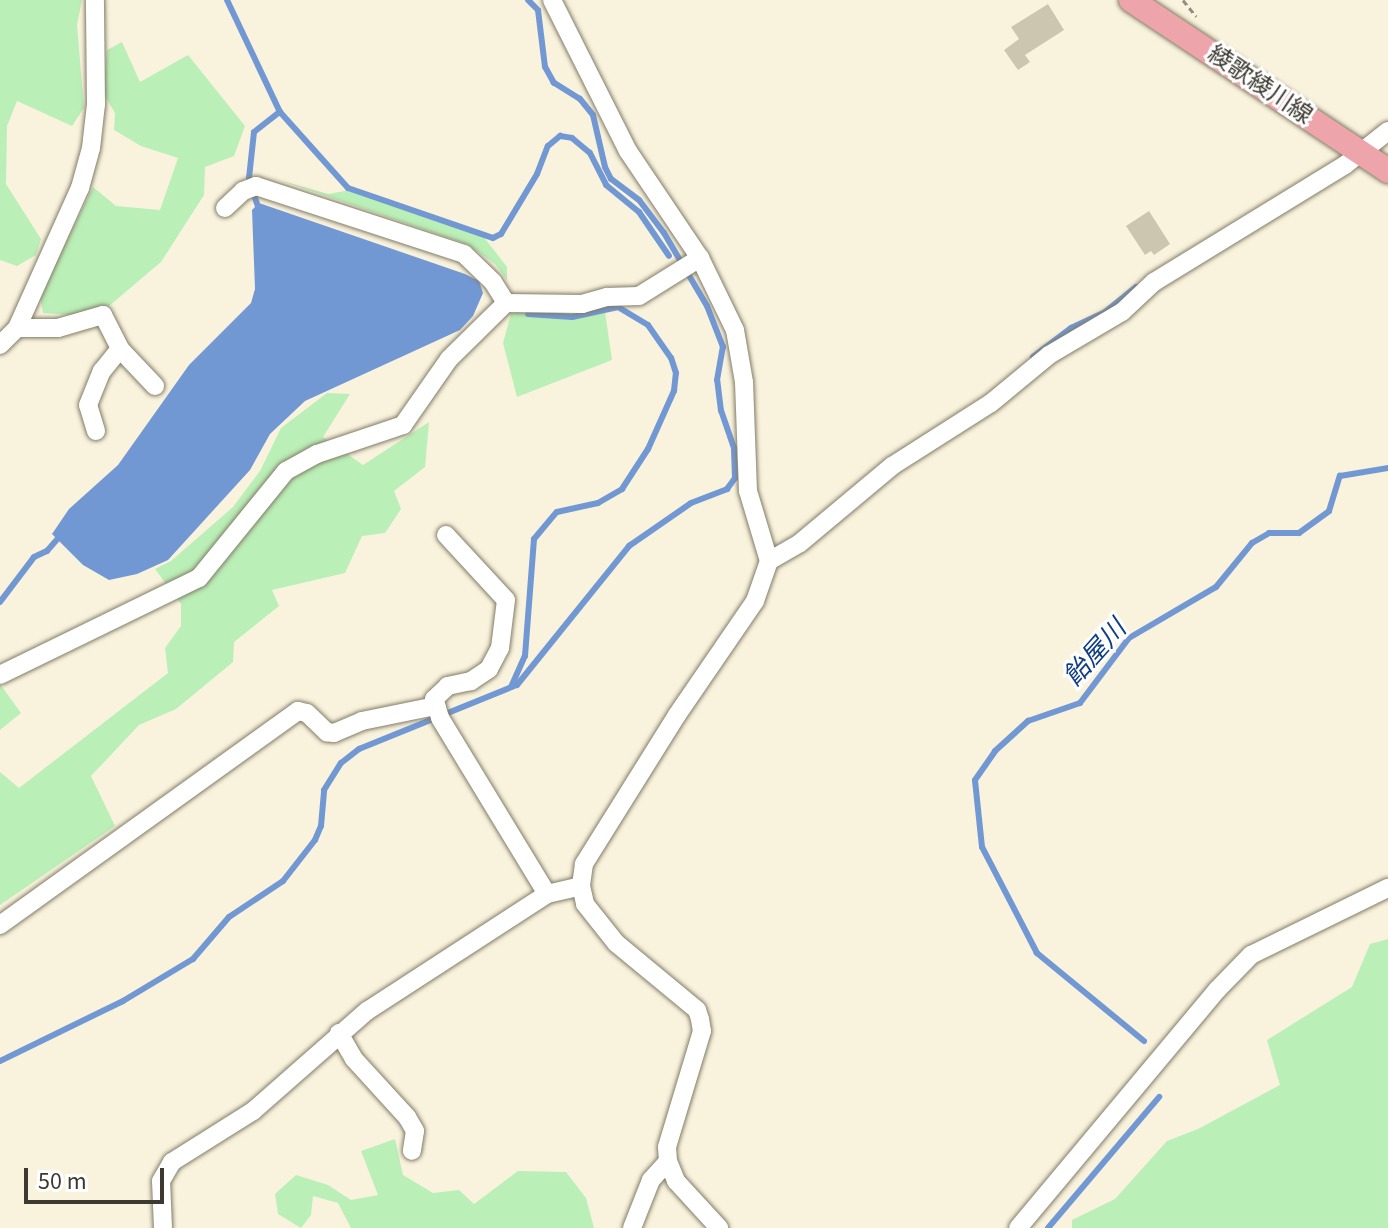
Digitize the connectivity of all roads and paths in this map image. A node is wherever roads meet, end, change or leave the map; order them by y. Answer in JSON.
{"nodes":[{"id":1,"x":95,"y":0,"type":"edge"},
{"id":2,"x":552,"y":0,"type":"edge"},
{"id":3,"x":1131,"y":0,"type":"edge"},
{"id":4,"x":1388,"y":131,"type":"edge"},
{"id":5,"x":1361,"y":153,"type":"junction"},
{"id":6,"x":1388,"y":171,"type":"edge"},
{"id":7,"x":225,"y":208,"type":"dead end"},
{"id":8,"x":691,"y":264,"type":"junction"},
{"id":9,"x":506,"y":303,"type":"junction"},
{"id":10,"x":17,"y":328,"type":"junction"},
{"id":11,"x":0,"y":345,"type":"edge"},
{"id":12,"x":120,"y":349,"type":"junction"},
{"id":13,"x":155,"y":386,"type":"dead end"},
{"id":14,"x":96,"y":431,"type":"dead end"},
{"id":15,"x":446,"y":535,"type":"dead end"},
{"id":16,"x":769,"y":561,"type":"junction"},
{"id":17,"x":0,"y":675,"type":"edge"},
{"id":18,"x":439,"y":712,"type":"junction"},
{"id":19,"x":581,"y":886,"type":"junction"},
{"id":20,"x":1388,"y":888,"type":"edge"},
{"id":21,"x":547,"y":894,"type":"junction"},
{"id":22,"x":0,"y":925,"type":"edge"},
{"id":23,"x":339,"y":1033,"type":"junction"},
{"id":24,"x":412,"y":1151,"type":"dead end"},
{"id":25,"x":668,"y":1161,"type":"junction"},
{"id":26,"x":163,"y":1228,"type":"edge"},
{"id":27,"x":632,"y":1228,"type":"edge"},
{"id":28,"x":719,"y":1228,"type":"edge"},
{"id":29,"x":1018,"y":1228,"type":"edge"}],
"edges":[{"from":1,"to":10,"type":"street"},
{"from":2,"to":8,"type":"street"},
{"from":3,"to":5,"type":"main road","name":"綾歌綾川線"},
{"from":4,"to":5,"type":"street"},
{"from":5,"to":6,"type":"main road","name":"綾歌綾川線"},
{"from":5,"to":16,"type":"street"},
{"from":7,"to":9,"type":"street"},
{"from":8,"to":9,"type":"street"},
{"from":8,"to":16,"type":"street"},
{"from":9,"to":17,"type":"street"},
{"from":10,"to":11,"type":"street"},
{"from":10,"to":12,"type":"street"},
{"from":12,"to":13,"type":"street"},
{"from":12,"to":14,"type":"street"},
{"from":15,"to":18,"type":"street"},
{"from":16,"to":19,"type":"street"},
{"from":18,"to":21,"type":"street"},
{"from":18,"to":22,"type":"street"},
{"from":19,"to":21,"type":"street"},
{"from":19,"to":25,"type":"street"},
{"from":20,"to":29,"type":"street"},
{"from":21,"to":23,"type":"street"},
{"from":23,"to":24,"type":"street"},
{"from":23,"to":26,"type":"street"},
{"from":25,"to":27,"type":"street"},
{"from":25,"to":28,"type":"street"}]}
